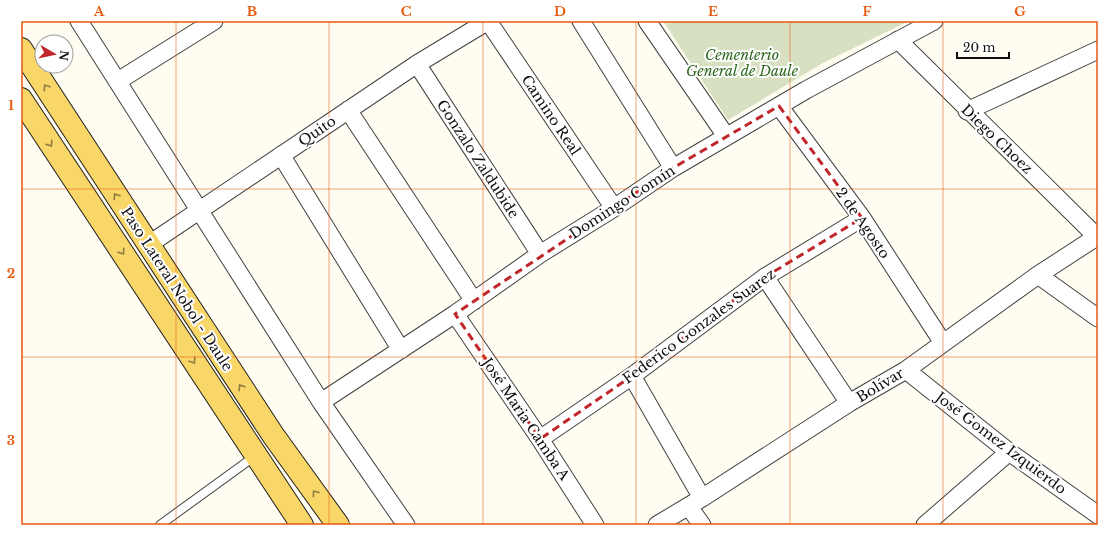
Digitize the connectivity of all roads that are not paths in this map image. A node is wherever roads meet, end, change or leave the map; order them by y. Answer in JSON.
{"nodes":[{"id":1,"x":79,"y":21,"type":"edge"},
{"id":2,"x":214,"y":21,"type":"edge"},
{"id":3,"x":488,"y":21,"type":"edge"},
{"id":4,"x":581,"y":21,"type":"edge"},
{"id":5,"x":647,"y":21,"type":"edge"},
{"id":6,"x":934,"y":21,"type":"edge"},
{"id":7,"x":470,"y":26,"type":"edge"},
{"id":8,"x":898,"y":40,"type":"junction"},
{"id":9,"x":21,"y":49,"type":"edge"},
{"id":10,"x":1098,"y":50,"type":"edge"},
{"id":11,"x":417,"y":64,"type":"junction"},
{"id":12,"x":118,"y":81,"type":"junction"},
{"id":13,"x":21,"y":99,"type":"edge"},
{"id":14,"x":779,"y":106,"type":"junction"},
{"id":15,"x":348,"y":110,"type":"junction"},
{"id":16,"x":967,"y":111,"type":"junction"},
{"id":17,"x":726,"y":136,"type":"junction"},
{"id":18,"x":281,"y":155,"type":"junction"},
{"id":19,"x":673,"y":168,"type":"junction"},
{"id":20,"x":614,"y":208,"type":"junction"},
{"id":21,"x":200,"y":209,"type":"junction"},
{"id":22,"x":862,"y":218,"type":"junction"},
{"id":23,"x":1097,"y":237,"type":"edge"},
{"id":24,"x":148,"y":245,"type":"junction"},
{"id":25,"x":540,"y":254,"type":"junction"},
{"id":26,"x":1038,"y":275,"type":"junction"},
{"id":27,"x":765,"y":276,"type":"junction"},
{"id":28,"x":474,"y":301,"type":"junction"},
{"id":29,"x":455,"y":314,"type":"junction"},
{"id":30,"x":1098,"y":318,"type":"edge"},
{"id":31,"x":943,"y":343,"type":"junction"},
{"id":32,"x":400,"y":350,"type":"junction"},
{"id":33,"x":906,"y":370,"type":"junction"},
{"id":34,"x":632,"y":376,"type":"junction"},
{"id":35,"x":321,"y":402,"type":"junction"},
{"id":36,"x":850,"y":403,"type":"junction"},
{"id":37,"x":540,"y":438,"type":"junction"},
{"id":38,"x":1009,"y":452,"type":"junction"},
{"id":39,"x":256,"y":456,"type":"junction"},
{"id":40,"x":695,"y":502,"type":"junction"},
{"id":41,"x":1098,"y":515,"type":"edge"},
{"id":42,"x":935,"y":522,"type":"edge"},
{"id":43,"x":160,"y":525,"type":"edge"},
{"id":44,"x":302,"y":525,"type":"edge"},
{"id":45,"x":338,"y":525,"type":"edge"},
{"id":46,"x":406,"y":525,"type":"edge"},
{"id":47,"x":595,"y":525,"type":"edge"},
{"id":48,"x":657,"y":525,"type":"edge"},
{"id":49,"x":702,"y":525,"type":"edge"}],
"edges":[{"from":1,"to":12,"type":"street"},
{"from":2,"to":12,"type":"street"},
{"from":3,"to":7,"type":"street","name":"Quito"},
{"from":3,"to":20,"type":"street","name":"Camino Real"},
{"from":4,"to":19,"type":"street"},
{"from":5,"to":17,"type":"street"},
{"from":6,"to":8,"type":"street","name":"Domingo Comín"},
{"from":7,"to":11,"type":"street","name":"Quito"},
{"from":8,"to":14,"type":"street","name":"Domingo Comín"},
{"from":8,"to":16,"type":"street","name":"Diego Choez"},
{"from":24,"to":9,"type":"main road","name":"Paso Lateral Nobol - Daule","one_way":true},
{"from":10,"to":16,"type":"street"},
{"from":11,"to":15,"type":"street","name":"Quito"},
{"from":11,"to":25,"type":"street","name":"Gonzalo Zaldubide"},
{"from":12,"to":21,"type":"street"},
{"from":13,"to":39,"type":"main road","name":"Paso Lateral Nobol - Daule","one_way":true},
{"from":14,"to":17,"type":"street","name":"Domingo Comín"},
{"from":14,"to":22,"type":"street","name":"2 de Agosto"},
{"from":15,"to":18,"type":"street","name":"Quito"},
{"from":15,"to":28,"type":"street"},
{"from":16,"to":23,"type":"street","name":"Diego Choez"},
{"from":17,"to":19,"type":"street","name":"Domingo Comín"},
{"from":18,"to":21,"type":"street","name":"Quito"},
{"from":18,"to":32,"type":"street"},
{"from":19,"to":20,"type":"street","name":"Domingo Comín"},
{"from":20,"to":25,"type":"street","name":"Domingo Comín"},
{"from":21,"to":24,"type":"street","name":"Quito"},
{"from":21,"to":35,"type":"street"},
{"from":22,"to":27,"type":"street","name":"Federico Gonzales Suarez"},
{"from":22,"to":31,"type":"street","name":"2 de Agosto"},
{"from":23,"to":26,"type":"street","name":"Bolívar"},
{"from":45,"to":24,"type":"main road","name":"Paso Lateral Nobol - Daule","one_way":true},
{"from":25,"to":28,"type":"street","name":"Domingo Comín"},
{"from":26,"to":30,"type":"street"},
{"from":26,"to":31,"type":"street","name":"Bolívar"},
{"from":27,"to":34,"type":"street","name":"Federico Gonzales Suarez"},
{"from":27,"to":36,"type":"street"},
{"from":28,"to":29,"type":"street","name":"Domingo Comín"},
{"from":29,"to":32,"type":"street","name":"Domingo Comín"},
{"from":29,"to":37,"type":"street","name":"José Maria Camba A"},
{"from":31,"to":33,"type":"street","name":"Bolívar"},
{"from":32,"to":35,"type":"street","name":"Domingo Comín"},
{"from":33,"to":36,"type":"street","name":"Bolívar"},
{"from":33,"to":38,"type":"street","name":"José Gomez Izquierdo"},
{"from":34,"to":37,"type":"street","name":"Federico Gonzales Suarez"},
{"from":34,"to":40,"type":"street"},
{"from":35,"to":46,"type":"street"},
{"from":36,"to":40,"type":"street","name":"Bolívar"},
{"from":37,"to":47,"type":"street","name":"José Maria Camba A"},
{"from":38,"to":41,"type":"street","name":"José Gomez Izquierdo"},
{"from":38,"to":42,"type":"street"},
{"from":39,"to":43,"type":"lane"},
{"from":39,"to":44,"type":"main road","name":"Paso Lateral Nobol - Daule"},
{"from":40,"to":48,"type":"street","name":"Bolívar"},
{"from":40,"to":49,"type":"street"}]}
